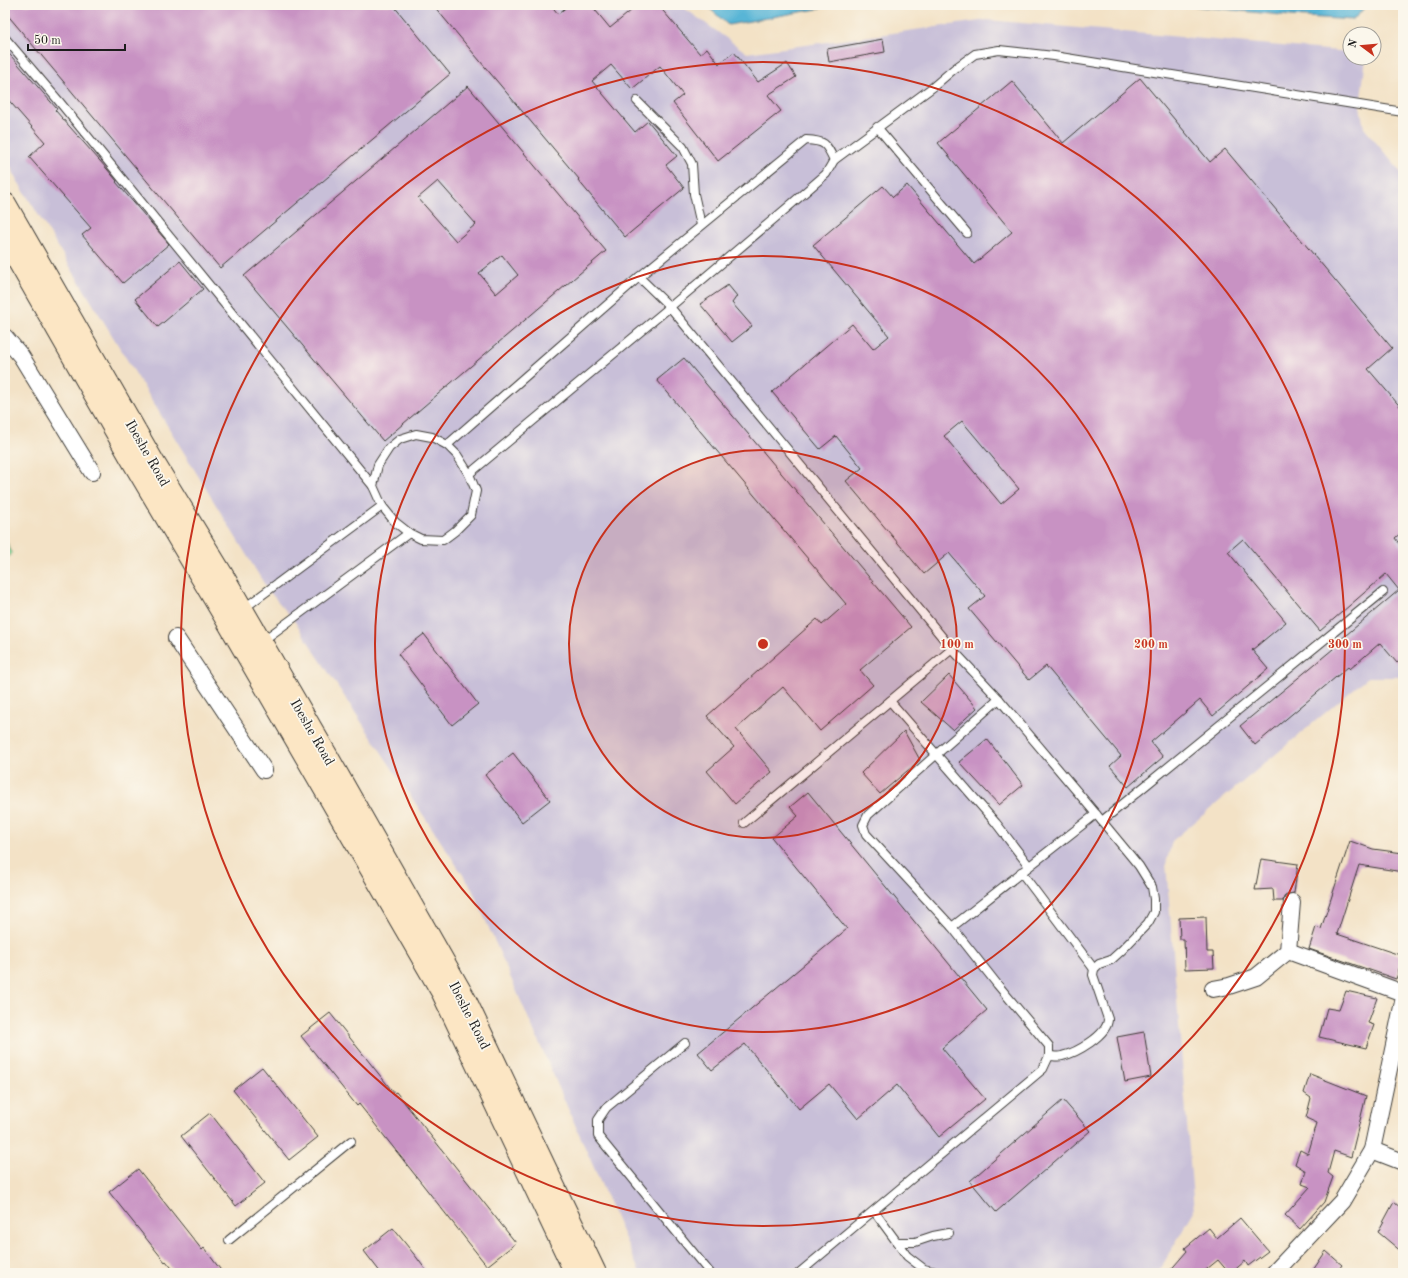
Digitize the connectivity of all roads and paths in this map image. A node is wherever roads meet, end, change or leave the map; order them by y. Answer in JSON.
{"nodes":[{"id":1,"x":5,"y":38,"type":"edge"},
{"id":2,"x":638,"y":101,"type":"dead end"},
{"id":3,"x":1403,"y":112,"type":"edge"},
{"id":4,"x":877,"y":128,"type":"junction"},
{"id":5,"x":834,"y":160,"type":"junction"},
{"id":6,"x":5,"y":204,"type":"edge"},
{"id":7,"x":701,"y":225,"type":"junction"},
{"id":8,"x":967,"y":233,"type":"dead end"},
{"id":9,"x":5,"y":237,"type":"edge"},
{"id":10,"x":639,"y":277,"type":"junction"},
{"id":11,"x":670,"y":307,"type":"junction"},
{"id":12,"x":5,"y":337,"type":"edge"},
{"id":13,"x":447,"y":444,"type":"junction"},
{"id":14,"x":92,"y":472,"type":"dead end"},
{"id":15,"x":469,"y":474,"type":"junction"},
{"id":16,"x":373,"y":486,"type":"junction"},
{"id":17,"x":382,"y":506,"type":"junction"},
{"id":18,"x":408,"y":533,"type":"junction"},
{"id":19,"x":1383,"y":592,"type":"dead end"},
{"id":20,"x":242,"y":609,"type":"junction"},
{"id":21,"x":176,"y":638,"type":"dead end"},
{"id":22,"x":261,"y":643,"type":"junction"},
{"id":23,"x":952,"y":649,"type":"junction"},
{"id":24,"x":999,"y":699,"type":"junction"},
{"id":25,"x":890,"y":701,"type":"junction"},
{"id":26,"x":936,"y":755,"type":"junction"},
{"id":27,"x":264,"y":770,"type":"dead end"},
{"id":28,"x":1096,"y":814,"type":"junction"},
{"id":29,"x":1102,"y":821,"type":"junction"},
{"id":30,"x":744,"y":823,"type":"dead end"},
{"id":31,"x":1029,"y":866,"type":"junction"},
{"id":32,"x":1021,"y":872,"type":"junction"},
{"id":33,"x":1292,"y":902,"type":"dead end"},
{"id":34,"x":952,"y":927,"type":"junction"},
{"id":35,"x":1288,"y":951,"type":"junction"},
{"id":36,"x":1094,"y":969,"type":"junction"},
{"id":37,"x":1213,"y":989,"type":"dead end"},
{"id":38,"x":1403,"y":993,"type":"edge"},
{"id":39,"x":1403,"y":1002,"type":"edge"},
{"id":40,"x":685,"y":1043,"type":"dead end"},
{"id":41,"x":1049,"y":1056,"type":"junction"},
{"id":42,"x":351,"y":1141,"type":"dead end"},
{"id":43,"x":1372,"y":1150,"type":"junction"},
{"id":44,"x":1403,"y":1162,"type":"edge"},
{"id":45,"x":874,"y":1211,"type":"junction"},
{"id":46,"x":949,"y":1233,"type":"dead end"},
{"id":47,"x":229,"y":1240,"type":"dead end"},
{"id":48,"x":897,"y":1242,"type":"junction"},
{"id":49,"x":936,"y":1272,"type":"dead end"},
{"id":50,"x":576,"y":1273,"type":"edge"},
{"id":51,"x":595,"y":1273,"type":"edge"},
{"id":52,"x":710,"y":1273,"type":"edge"},
{"id":53,"x":799,"y":1273,"type":"edge"},
{"id":54,"x":1274,"y":1273,"type":"edge"}],
"edges":[{"from":1,"to":16,"type":"lane"},
{"from":2,"to":7,"type":"lane"},
{"from":3,"to":4,"type":"lane"},
{"from":4,"to":5,"type":"lane"},
{"from":4,"to":8,"type":"lane"},
{"from":5,"to":7,"type":"lane"},
{"from":5,"to":11,"type":"lane"},
{"from":6,"to":20,"type":"main road","name":"Ibeshe Road"},
{"from":7,"to":10,"type":"lane"},
{"from":9,"to":50,"type":"main road","name":"Ibeshe Road"},
{"from":10,"to":11,"type":"lane"},
{"from":10,"to":13,"type":"lane"},
{"from":11,"to":15,"type":"lane"},
{"from":11,"to":23,"type":"lane"},
{"from":12,"to":14,"type":"street"},
{"from":13,"to":15,"type":"lane"},
{"from":13,"to":16,"type":"lane"},
{"from":15,"to":18,"type":"lane"},
{"from":16,"to":17,"type":"lane"},
{"from":17,"to":18,"type":"lane"},
{"from":17,"to":20,"type":"lane"},
{"from":18,"to":22,"type":"lane"},
{"from":19,"to":29,"type":"lane"},
{"from":20,"to":22,"type":"main road","name":"Ibeshe Road"},
{"from":21,"to":27,"type":"street"},
{"from":22,"to":51,"type":"main road","name":"Ibeshe Road"},
{"from":23,"to":24,"type":"lane"},
{"from":23,"to":25,"type":"lane"},
{"from":24,"to":26,"type":"lane"},
{"from":24,"to":28,"type":"lane"},
{"from":25,"to":26,"type":"lane"},
{"from":25,"to":30,"type":"lane"},
{"from":26,"to":31,"type":"lane"},
{"from":26,"to":34,"type":"lane"},
{"from":28,"to":29,"type":"lane"},
{"from":28,"to":31,"type":"lane"},
{"from":29,"to":36,"type":"lane"},
{"from":31,"to":32,"type":"lane"},
{"from":32,"to":34,"type":"lane"},
{"from":32,"to":36,"type":"lane"},
{"from":33,"to":35,"type":"street"},
{"from":34,"to":41,"type":"lane"},
{"from":35,"to":37,"type":"street"},
{"from":35,"to":38,"type":"street"},
{"from":36,"to":41,"type":"lane"},
{"from":39,"to":43,"type":"street"},
{"from":40,"to":52,"type":"lane"},
{"from":41,"to":45,"type":"lane"},
{"from":42,"to":47,"type":"lane"},
{"from":43,"to":44,"type":"street"},
{"from":43,"to":54,"type":"street"},
{"from":45,"to":48,"type":"lane"},
{"from":45,"to":53,"type":"lane"},
{"from":46,"to":48,"type":"lane"},
{"from":48,"to":49,"type":"lane"}]}
